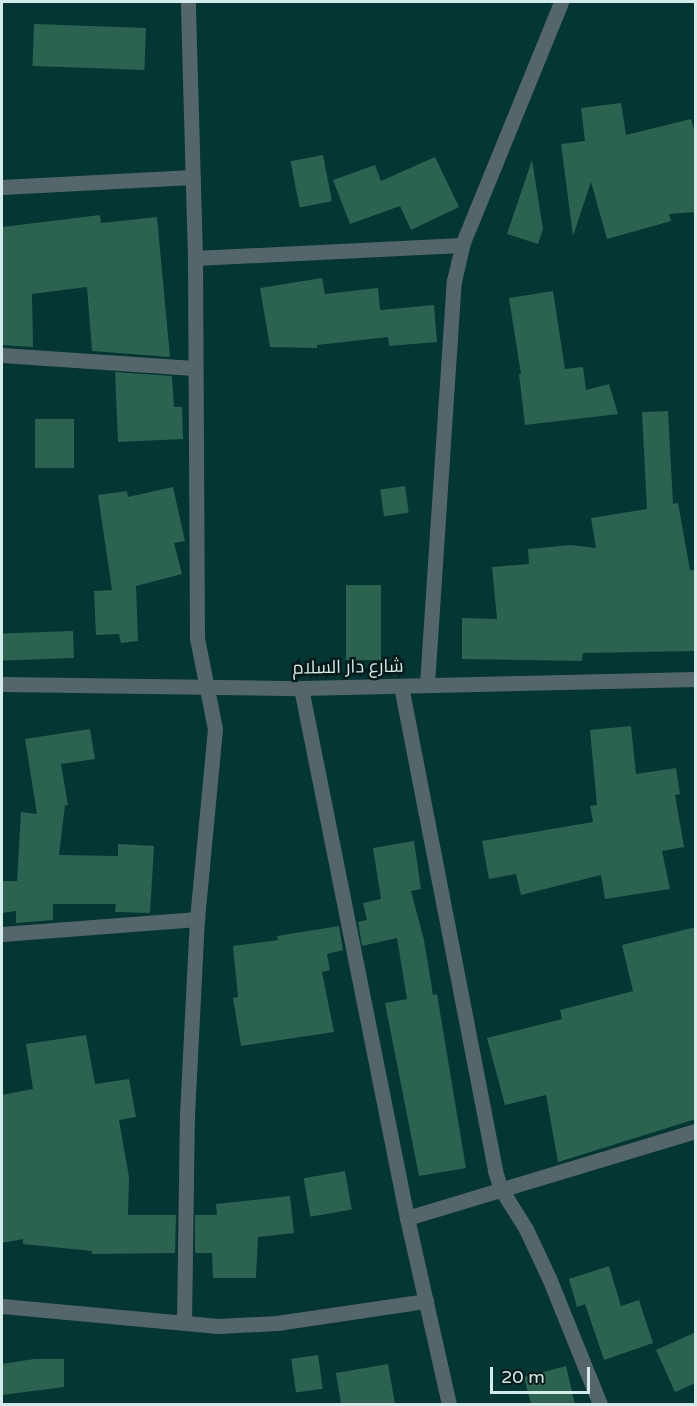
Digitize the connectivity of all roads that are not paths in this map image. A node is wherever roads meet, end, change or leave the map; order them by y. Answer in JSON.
{"nodes":[{"id":1,"x":188,"y":2,"type":"edge"},
{"id":2,"x":561,"y":2,"type":"edge"},
{"id":3,"x":193,"y":177,"type":"junction"},
{"id":4,"x":2,"y":187,"type":"edge"},
{"id":5,"x":462,"y":245,"type":"junction"},
{"id":6,"x":195,"y":258,"type":"junction"},
{"id":7,"x":2,"y":355,"type":"edge"},
{"id":8,"x":194,"y":368,"type":"junction"},
{"id":9,"x":696,"y":679,"type":"edge"},
{"id":10,"x":2,"y":684,"type":"edge"},
{"id":11,"x":427,"y":684,"type":"junction"},
{"id":12,"x":401,"y":686,"type":"junction"},
{"id":13,"x":207,"y":687,"type":"junction"},
{"id":14,"x":301,"y":688,"type":"junction"},
{"id":15,"x":197,"y":919,"type":"junction"},
{"id":16,"x":2,"y":934,"type":"edge"},
{"id":17,"x":696,"y":1131,"type":"edge"},
{"id":18,"x":501,"y":1189,"type":"junction"},
{"id":19,"x":407,"y":1218,"type":"junction"},
{"id":20,"x":426,"y":1301,"type":"junction"},
{"id":21,"x":2,"y":1306,"type":"edge"},
{"id":22,"x":183,"y":1323,"type":"junction"},
{"id":23,"x":449,"y":1404,"type":"edge"},
{"id":24,"x":600,"y":1404,"type":"edge"}],
"edges":[{"from":1,"to":3,"type":"street"},
{"from":2,"to":5,"type":"street"},
{"from":3,"to":4,"type":"street"},
{"from":3,"to":6,"type":"street"},
{"from":5,"to":6,"type":"street"},
{"from":5,"to":11,"type":"street"},
{"from":6,"to":8,"type":"street"},
{"from":7,"to":8,"type":"street"},
{"from":8,"to":13,"type":"street"},
{"from":9,"to":11,"type":"street","name":"شارع دار السلام"},
{"from":10,"to":13,"type":"street","name":"شارع دار السلام"},
{"from":11,"to":12,"type":"street","name":"شارع دار السلام"},
{"from":12,"to":14,"type":"street","name":"شارع دار السلام"},
{"from":12,"to":18,"type":"street"},
{"from":13,"to":14,"type":"street","name":"شارع دار السلام"},
{"from":13,"to":15,"type":"street"},
{"from":14,"to":19,"type":"street"},
{"from":15,"to":16,"type":"street"},
{"from":15,"to":22,"type":"street"},
{"from":17,"to":18,"type":"street"},
{"from":18,"to":19,"type":"street"},
{"from":18,"to":24,"type":"street"},
{"from":19,"to":20,"type":"street"},
{"from":20,"to":22,"type":"street"},
{"from":20,"to":23,"type":"street"},
{"from":21,"to":22,"type":"street"}]}
